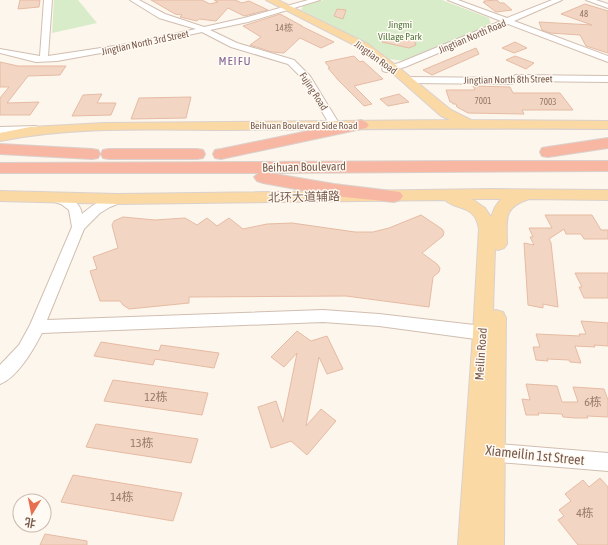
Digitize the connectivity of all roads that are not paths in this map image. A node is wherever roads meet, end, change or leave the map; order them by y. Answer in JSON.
{"nodes":[{"id":1,"x":48,"y":0,"type":"edge"},
{"id":2,"x":134,"y":0,"type":"edge"},
{"id":3,"x":264,"y":0,"type":"edge"},
{"id":4,"x":271,"y":0,"type":"edge"},
{"id":5,"x":312,"y":0,"type":"edge"},
{"id":6,"x":316,"y":0,"type":"edge"},
{"id":7,"x":452,"y":0,"type":"edge"},
{"id":8,"x":558,"y":0,"type":"edge"},
{"id":9,"x":589,"y":0,"type":"edge"},
{"id":10,"x":608,"y":6,"type":"edge"},
{"id":11,"x":286,"y":9,"type":"junction"},
{"id":12,"x":508,"y":21,"type":"junction"},
{"id":13,"x":202,"y":30,"type":"junction"},
{"id":14,"x":0,"y":51,"type":"edge"},
{"id":15,"x":44,"y":60,"type":"junction"},
{"id":16,"x":608,"y":60,"type":"edge"},
{"id":17,"x":389,"y":69,"type":"junction"},
{"id":18,"x":608,"y":79,"type":"edge"},
{"id":19,"x":407,"y":80,"type":"junction"},
{"id":20,"x":420,"y":124,"type":"junction"},
{"id":21,"x":473,"y":124,"type":"junction"},
{"id":22,"x":335,"y":125,"type":"junction"},
{"id":23,"x":360,"y":125,"type":"junction"},
{"id":24,"x":608,"y":125,"type":"edge"},
{"id":25,"x":69,"y":128,"type":"junction"},
{"id":26,"x":0,"y":130,"type":"edge"},
{"id":27,"x":0,"y":137,"type":"edge"},
{"id":28,"x":608,"y":143,"type":"edge"},
{"id":29,"x":0,"y":149,"type":"edge"},
{"id":30,"x":548,"y":152,"type":"junction"},
{"id":31,"x":608,"y":153,"type":"edge"},
{"id":32,"x":221,"y":154,"type":"junction"},
{"id":33,"x":0,"y":155,"type":"edge"},
{"id":34,"x":93,"y":161,"type":"junction"},
{"id":35,"x":608,"y":166,"type":"edge"},
{"id":36,"x":0,"y":168,"type":"edge"},
{"id":37,"x":143,"y":169,"type":"junction"},
{"id":38,"x":0,"y":175,"type":"edge"},
{"id":39,"x":436,"y":195,"type":"junction"},
{"id":40,"x":528,"y":195,"type":"junction"},
{"id":41,"x":608,"y":195,"type":"edge"},
{"id":42,"x":0,"y":196,"type":"edge"},
{"id":43,"x":394,"y":196,"type":"junction"},
{"id":44,"x":47,"y":198,"type":"junction"},
{"id":45,"x":118,"y":199,"type":"junction"},
{"id":46,"x":0,"y":201,"type":"edge"},
{"id":47,"x":78,"y":228,"type":"junction"},
{"id":48,"x":37,"y":327,"type":"junction"},
{"id":49,"x":483,"y":333,"type":"junction"},
{"id":50,"x":0,"y":376,"type":"edge"},
{"id":51,"x":486,"y":449,"type":"junction"},
{"id":52,"x":608,"y":455,"type":"edge"},
{"id":53,"x":608,"y":462,"type":"edge"},
{"id":54,"x":471,"y":545,"type":"edge"},
{"id":55,"x":490,"y":545,"type":"edge"}],
"edges":[{"from":1,"to":15,"type":"street"},
{"from":2,"to":13,"type":"street","name":"Fujing Road"},
{"from":3,"to":11,"type":"main road","name":"Jingtian Road"},
{"from":4,"to":11,"type":"main road","name":"Jingtian Road"},
{"from":5,"to":11,"type":"street","name":"Jingtian North 3rd Street"},
{"from":6,"to":11,"type":"street","name":"Jingtian North 3rd Street"},
{"from":7,"to":12,"type":"street"},
{"from":8,"to":12,"type":"street","name":"Jingtian North Road"},
{"from":9,"to":10,"type":"street"},
{"from":11,"to":13,"type":"street","name":"Jingtian North 3rd Street"},
{"from":11,"to":17,"type":"main road","name":"Jingtian Road"},
{"from":12,"to":16,"type":"street"},
{"from":12,"to":17,"type":"street","name":"Jingtian North Road"},
{"from":13,"to":15,"type":"street","name":"Jingtian North 3rd Street"},
{"from":13,"to":22,"type":"street","name":"Fujing Road"},
{"from":14,"to":15,"type":"street","name":"Jingtian North 3rd Street"},
{"from":17,"to":19,"type":"main road","name":"Jingtian Road"},
{"from":17,"to":20,"type":"main road","name":"Jingtian Road"},
{"from":18,"to":19,"type":"street","name":"Jingtian North 8th Street"},
{"from":19,"to":21,"type":"main road","name":"Jingtian Road"},
{"from":20,"to":21,"type":"main road","name":"Beihuan Boulevard Side Road"},
{"from":20,"to":23,"type":"main road","name":"Beihuan Boulevard Side Road"},
{"from":21,"to":24,"type":"main road","name":"Beihuan Boulevard Side Road"},
{"from":22,"to":23,"type":"main road","name":"Beihuan Boulevard Side Road"},
{"from":22,"to":25,"type":"main road","name":"Beihuan Boulevard Side Road"},
{"from":23,"to":32,"type":"highway"},
{"from":25,"to":26,"type":"street"},
{"from":25,"to":27,"type":"main road","name":"Beihuan Boulevard Side Road"},
{"from":28,"to":30,"type":"highway"},
{"from":29,"to":34,"type":"highway"},
{"from":30,"to":31,"type":"highway","name":"Beihuan Boulevard"},
{"from":30,"to":32,"type":"highway","name":"Beihuan Boulevard"},
{"from":32,"to":34,"type":"highway","name":"Beihuan Boulevard"},
{"from":33,"to":34,"type":"highway","name":"Beihuan Boulevard"},
{"from":34,"to":36,"type":"highway","name":"Beihuan Boulevard"},
{"from":34,"to":37,"type":"highway","name":"Beihuan Boulevard"},
{"from":34,"to":38,"type":"highway"},
{"from":35,"to":37,"type":"highway","name":"Beihuan Boulevard"},
{"from":37,"to":43,"type":"highway"},
{"from":39,"to":40,"type":"main road","name":"北环大道辅路"},
{"from":39,"to":43,"type":"main road","name":"北环大道辅路"},
{"from":39,"to":49,"type":"main road","name":"Meilin Road"},
{"from":40,"to":41,"type":"main road","name":"北环大道辅路"},
{"from":40,"to":51,"type":"main road","name":"Meilin Road"},
{"from":42,"to":44,"type":"main road","name":"北环大道辅路"},
{"from":43,"to":45,"type":"main road","name":"北环大道辅路"},
{"from":44,"to":45,"type":"main road","name":"北环大道辅路"},
{"from":44,"to":46,"type":"street"},
{"from":44,"to":47,"type":"street"},
{"from":45,"to":47,"type":"street"},
{"from":47,"to":48,"type":"street"},
{"from":48,"to":49,"type":"street"},
{"from":48,"to":50,"type":"street"},
{"from":49,"to":51,"type":"main road","name":"Meilin Road"},
{"from":51,"to":52,"type":"street","name":"Xiameilin 1st Street"},
{"from":51,"to":53,"type":"street","name":"Xiameilin 1st Street"},
{"from":51,"to":54,"type":"main road","name":"Meilin Road"},
{"from":51,"to":55,"type":"main road","name":"Meilin Road"}]}
